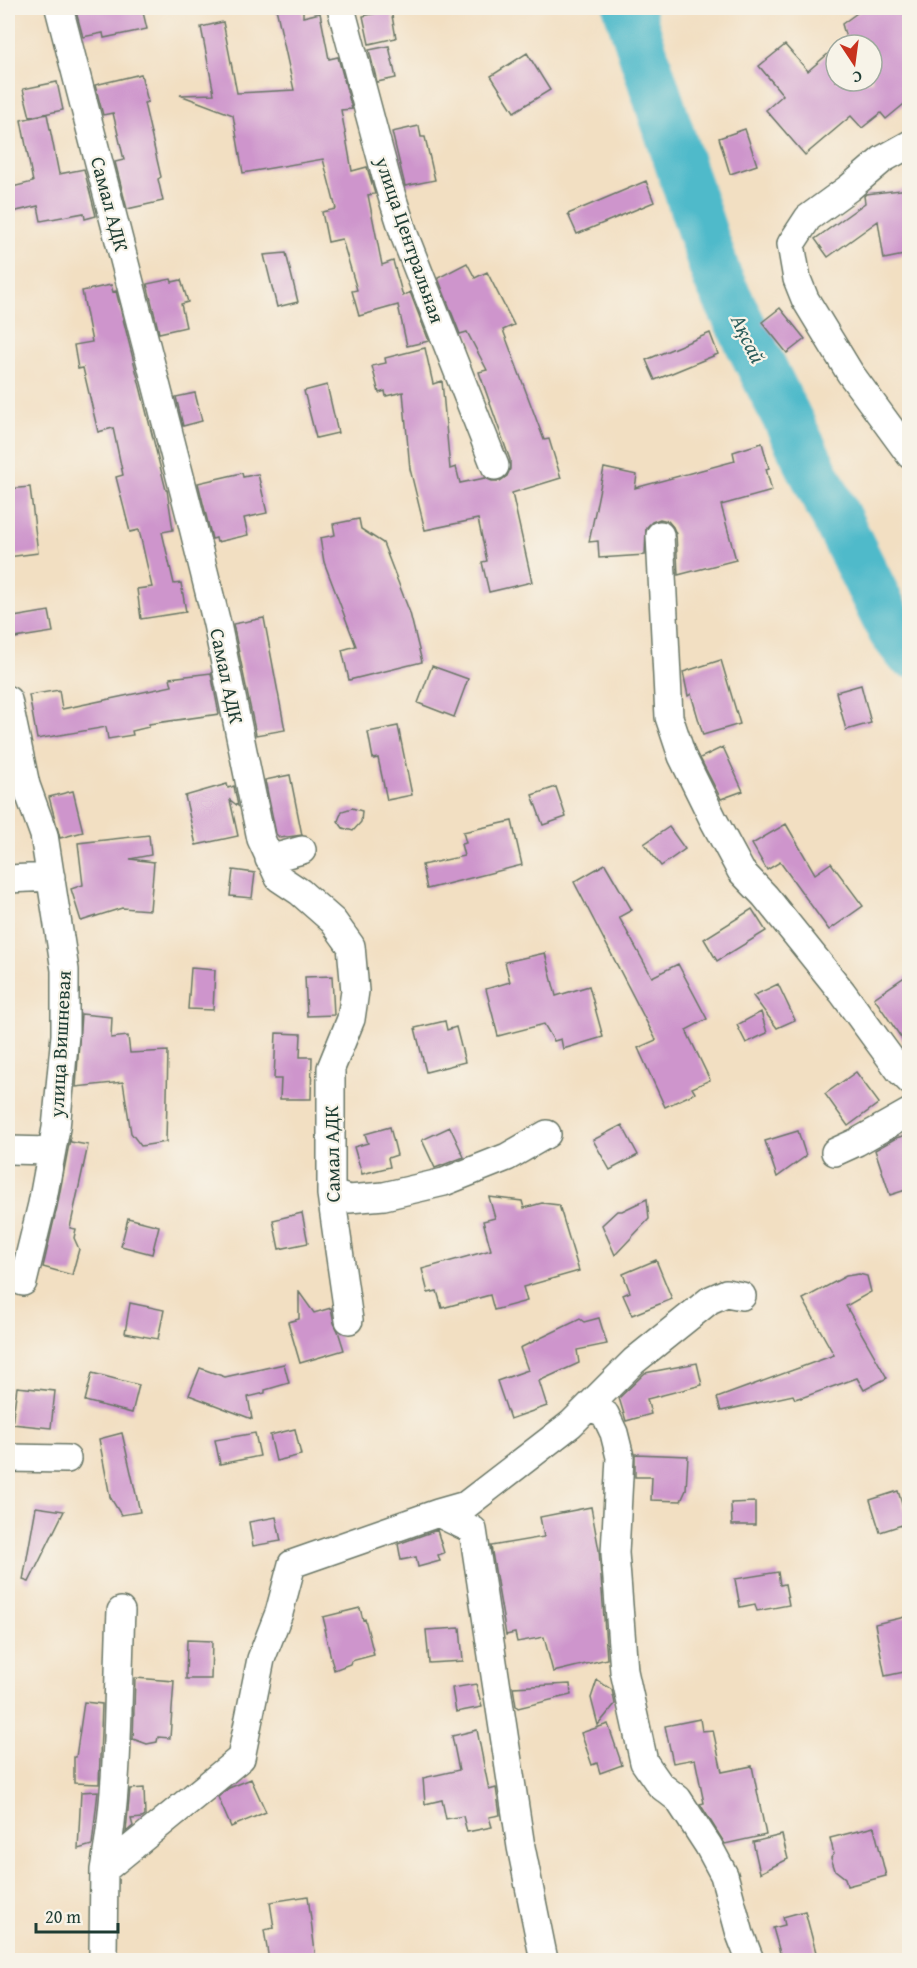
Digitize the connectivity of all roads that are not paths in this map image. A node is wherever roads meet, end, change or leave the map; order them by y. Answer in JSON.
{"nodes":[{"id":1,"x":59,"y":8,"type":"edge"},
{"id":2,"x":341,"y":8,"type":"edge"},
{"id":3,"x":909,"y":144,"type":"edge"},
{"id":4,"x":909,"y":455,"type":"edge"},
{"id":5,"x":495,"y":466,"type":"dead end"},
{"id":6,"x":660,"y":535,"type":"dead end"},
{"id":7,"x":8,"y":702,"type":"edge"},
{"id":8,"x":302,"y":850,"type":"dead end"},
{"id":9,"x":269,"y":858,"type":"junction"},
{"id":10,"x":51,"y":877,"type":"junction"},
{"id":11,"x":8,"y":879,"type":"edge"},
{"id":12,"x":909,"y":1081,"type":"edge"},
{"id":13,"x":909,"y":1112,"type":"edge"},
{"id":14,"x":547,"y":1134,"type":"dead end"},
{"id":15,"x":8,"y":1150,"type":"edge"},
{"id":16,"x":51,"y":1151,"type":"junction"},
{"id":17,"x":835,"y":1152,"type":"dead end"},
{"id":18,"x":331,"y":1194,"type":"junction"},
{"id":19,"x":23,"y":1282,"type":"dead end"},
{"id":20,"x":742,"y":1296,"type":"dead end"},
{"id":21,"x":349,"y":1320,"type":"dead end"},
{"id":22,"x":589,"y":1406,"type":"junction"},
{"id":23,"x":8,"y":1458,"type":"edge"},
{"id":24,"x":67,"y":1459,"type":"dead end"},
{"id":25,"x":479,"y":1495,"type":"junction"},
{"id":26,"x":438,"y":1513,"type":"junction"},
{"id":27,"x":473,"y":1530,"type":"junction"},
{"id":28,"x":121,"y":1611,"type":"dead end"},
{"id":29,"x":104,"y":1870,"type":"junction"},
{"id":30,"x":107,"y":1960,"type":"edge"},
{"id":31,"x":544,"y":1960,"type":"edge"},
{"id":32,"x":750,"y":1960,"type":"edge"}],
"edges":[{"from":1,"to":9,"type":"street","name":"Самал АДК"},
{"from":2,"to":5,"type":"street","name":"улица Центральная"},
{"from":3,"to":4,"type":"street"},
{"from":6,"to":12,"type":"street"},
{"from":7,"to":10,"type":"street","name":"улица Вишневая"},
{"from":8,"to":9,"type":"street"},
{"from":9,"to":18,"type":"street","name":"Самал АДК"},
{"from":10,"to":11,"type":"street"},
{"from":10,"to":16,"type":"street","name":"улица Вишневая"},
{"from":13,"to":17,"type":"street"},
{"from":14,"to":18,"type":"street"},
{"from":15,"to":16,"type":"street"},
{"from":16,"to":19,"type":"street","name":"улица Вишневая"},
{"from":18,"to":21,"type":"street","name":"Самал АДК"},
{"from":20,"to":22,"type":"street"},
{"from":22,"to":25,"type":"street"},
{"from":22,"to":32,"type":"street"},
{"from":23,"to":24,"type":"street"},
{"from":25,"to":26,"type":"street"},
{"from":25,"to":27,"type":"street"},
{"from":26,"to":27,"type":"street"},
{"from":26,"to":29,"type":"street"},
{"from":27,"to":31,"type":"street"},
{"from":28,"to":29,"type":"street"},
{"from":29,"to":30,"type":"street"}]}
